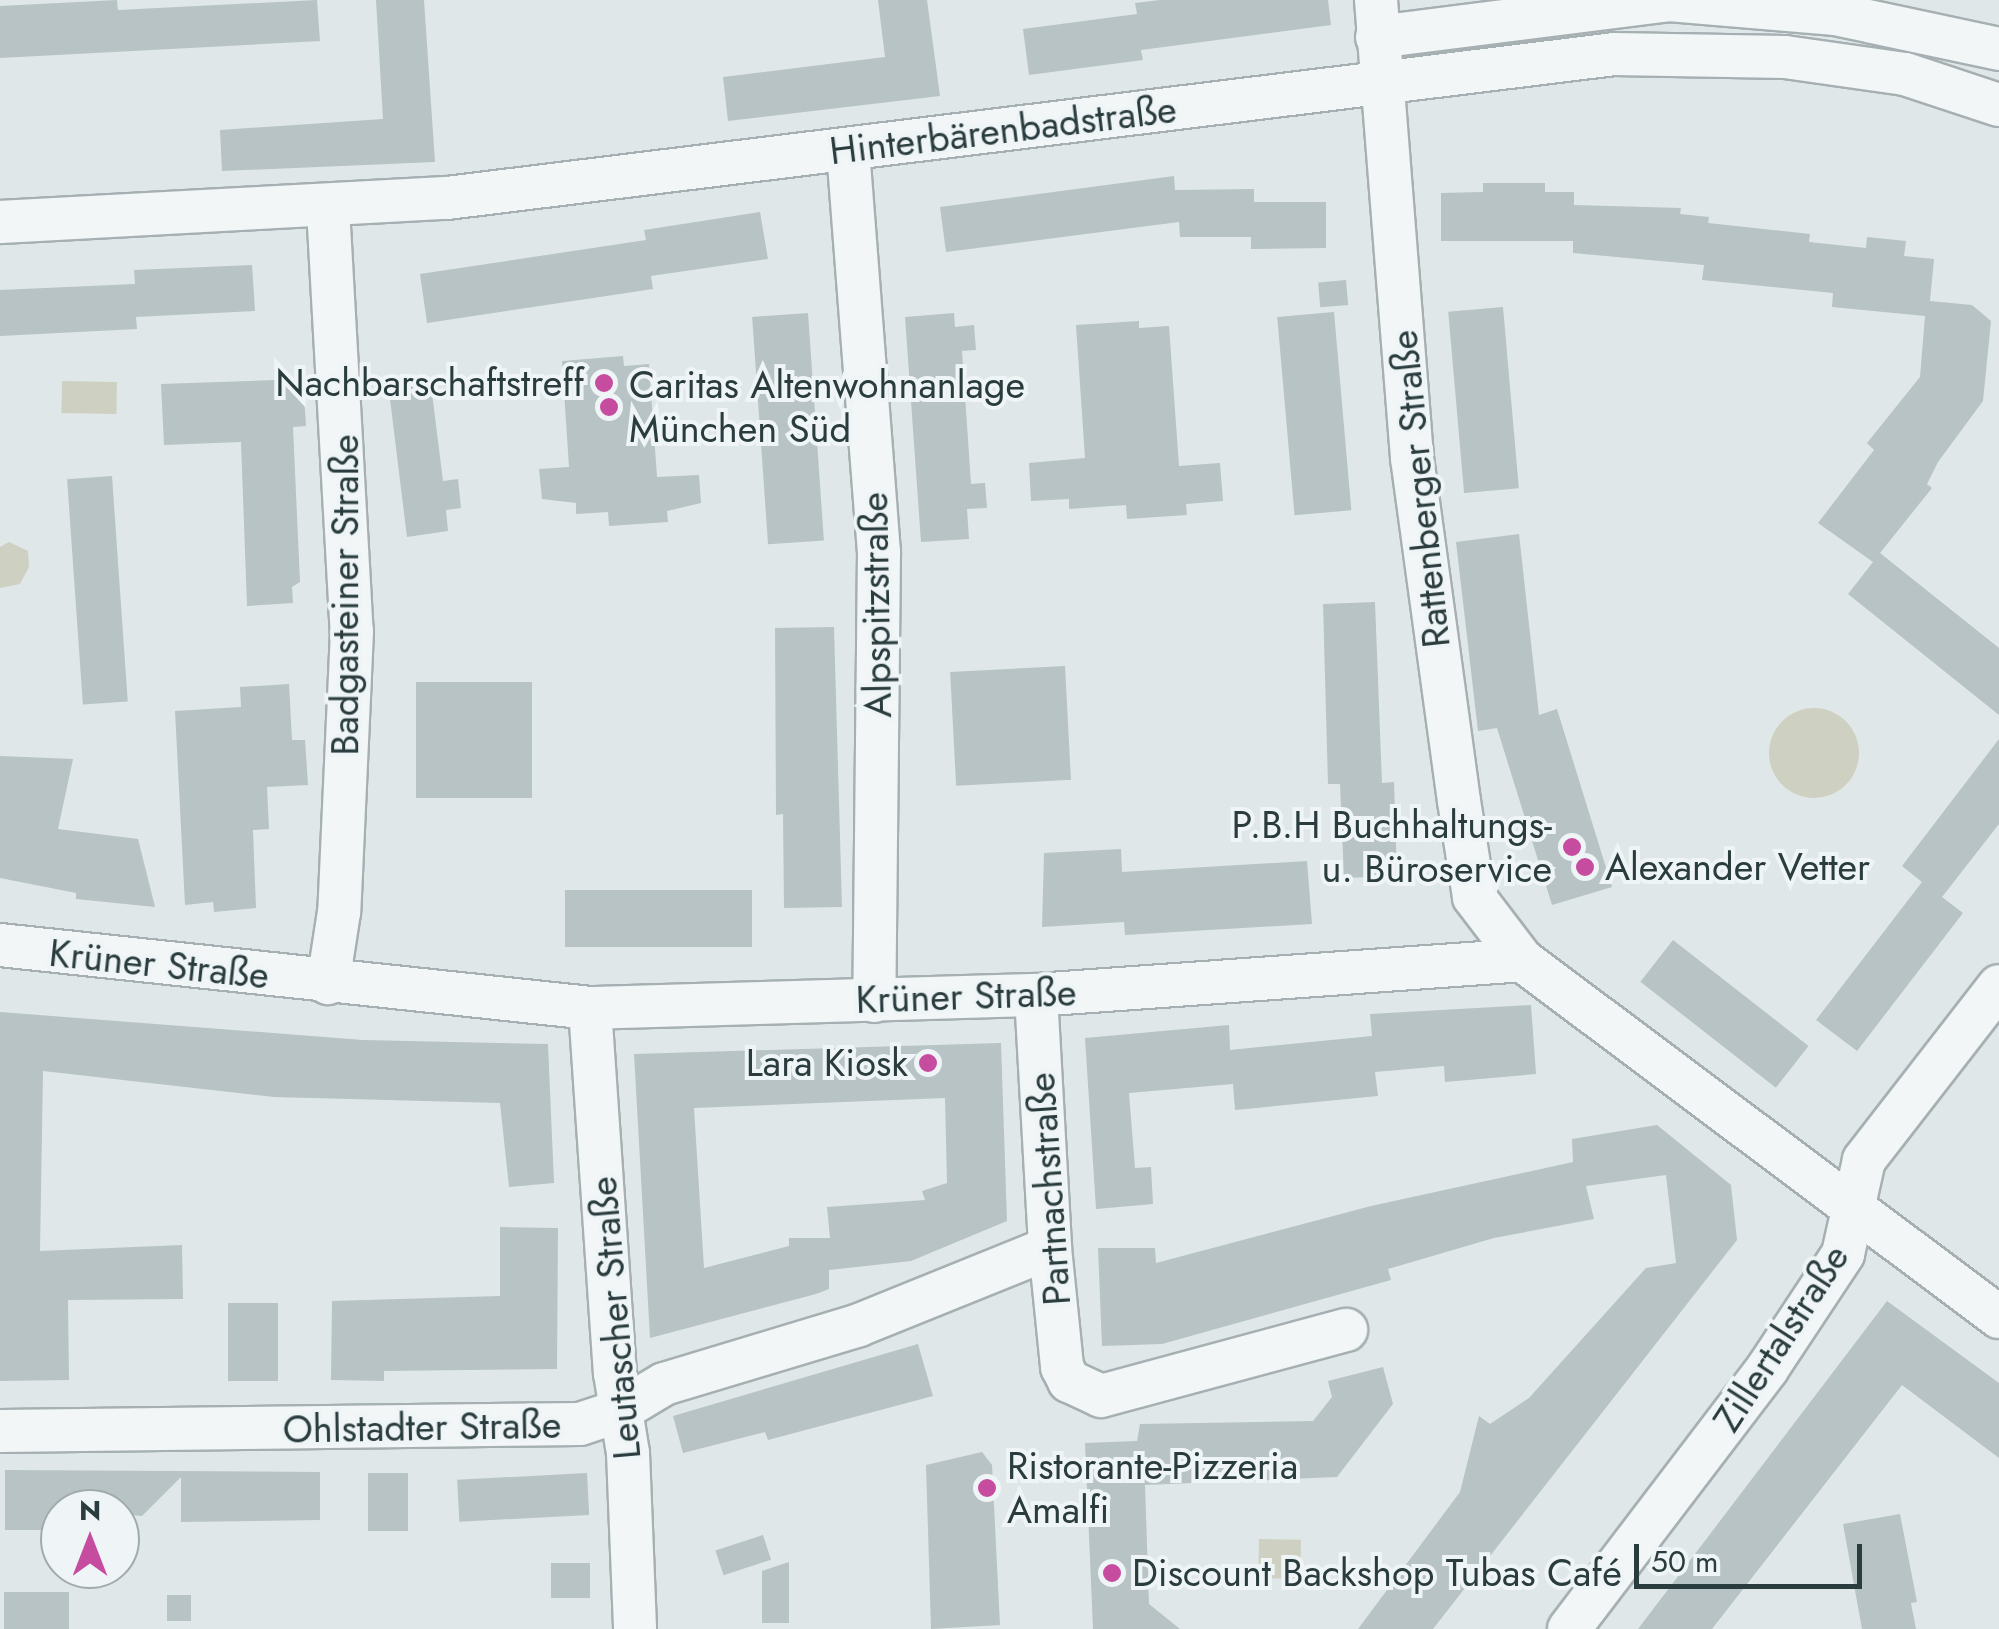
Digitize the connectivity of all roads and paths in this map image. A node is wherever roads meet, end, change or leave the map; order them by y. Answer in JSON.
{"nodes":[{"id":1,"x":1376,"y":18,"type":"edge"},
{"id":2,"x":1999,"y":49,"type":"edge"},
{"id":3,"x":1382,"y":81,"type":"junction"},
{"id":4,"x":1999,"y":105,"type":"edge"},
{"id":5,"x":848,"y":150,"type":"junction"},
{"id":6,"x":328,"y":208,"type":"junction"},
{"id":7,"x":0,"y":222,"type":"edge"},
{"id":8,"x":0,"y":946,"type":"edge"},
{"id":9,"x":1522,"y":960,"type":"junction"},
{"id":10,"x":328,"y":983,"type":"junction"},
{"id":11,"x":1999,"y":986,"type":"edge"},
{"id":12,"x":1036,"y":995,"type":"junction"},
{"id":13,"x":874,"y":1000,"type":"junction"},
{"id":14,"x":590,"y":1008,"type":"junction"},
{"id":15,"x":1853,"y":1207,"type":"junction"},
{"id":16,"x":1050,"y":1248,"type":"junction"},
{"id":17,"x":1999,"y":1317,"type":"edge"},
{"id":18,"x":1346,"y":1330,"type":"dead end"},
{"id":19,"x":620,"y":1411,"type":"junction"},
{"id":20,"x":0,"y":1432,"type":"edge"},
{"id":21,"x":635,"y":1629,"type":"edge"},
{"id":22,"x":1569,"y":1629,"type":"edge"}],
"edges":[{"from":1,"to":2,"type":"street"},
{"from":1,"to":3,"type":"street","name":"Rattenberger Straße"},
{"from":3,"to":4,"type":"street","name":"Hinterbärenbadstraße"},
{"from":3,"to":5,"type":"street","name":"Hinterbärenbadstraße"},
{"from":3,"to":9,"type":"street","name":"Rattenberger Straße"},
{"from":5,"to":6,"type":"street","name":"Hinterbärenbadstraße"},
{"from":5,"to":13,"type":"street","name":"Alpspitzstraße"},
{"from":6,"to":7,"type":"street","name":"Hinterbärenbadstraße"},
{"from":6,"to":10,"type":"street","name":"Badgasteiner Straße"},
{"from":8,"to":10,"type":"street","name":"Krüner Straße"},
{"from":9,"to":12,"type":"street","name":"Krüner Straße"},
{"from":9,"to":15,"type":"street"},
{"from":10,"to":14,"type":"street","name":"Krüner Straße"},
{"from":11,"to":15,"type":"street","name":"Zillertalstraße"},
{"from":12,"to":13,"type":"street","name":"Krüner Straße"},
{"from":12,"to":16,"type":"street","name":"Partnachstraße"},
{"from":13,"to":14,"type":"street","name":"Krüner Straße"},
{"from":14,"to":19,"type":"street","name":"Leutascher Straße"},
{"from":15,"to":17,"type":"street"},
{"from":15,"to":22,"type":"street","name":"Zillertalstraße"},
{"from":16,"to":18,"type":"street","name":"Partnachstraße"},
{"from":16,"to":19,"type":"street","name":"Ohlstadter Straße"},
{"from":19,"to":20,"type":"street","name":"Ohlstadter Straße"},
{"from":19,"to":21,"type":"street","name":"Leutascher Straße"}]}
